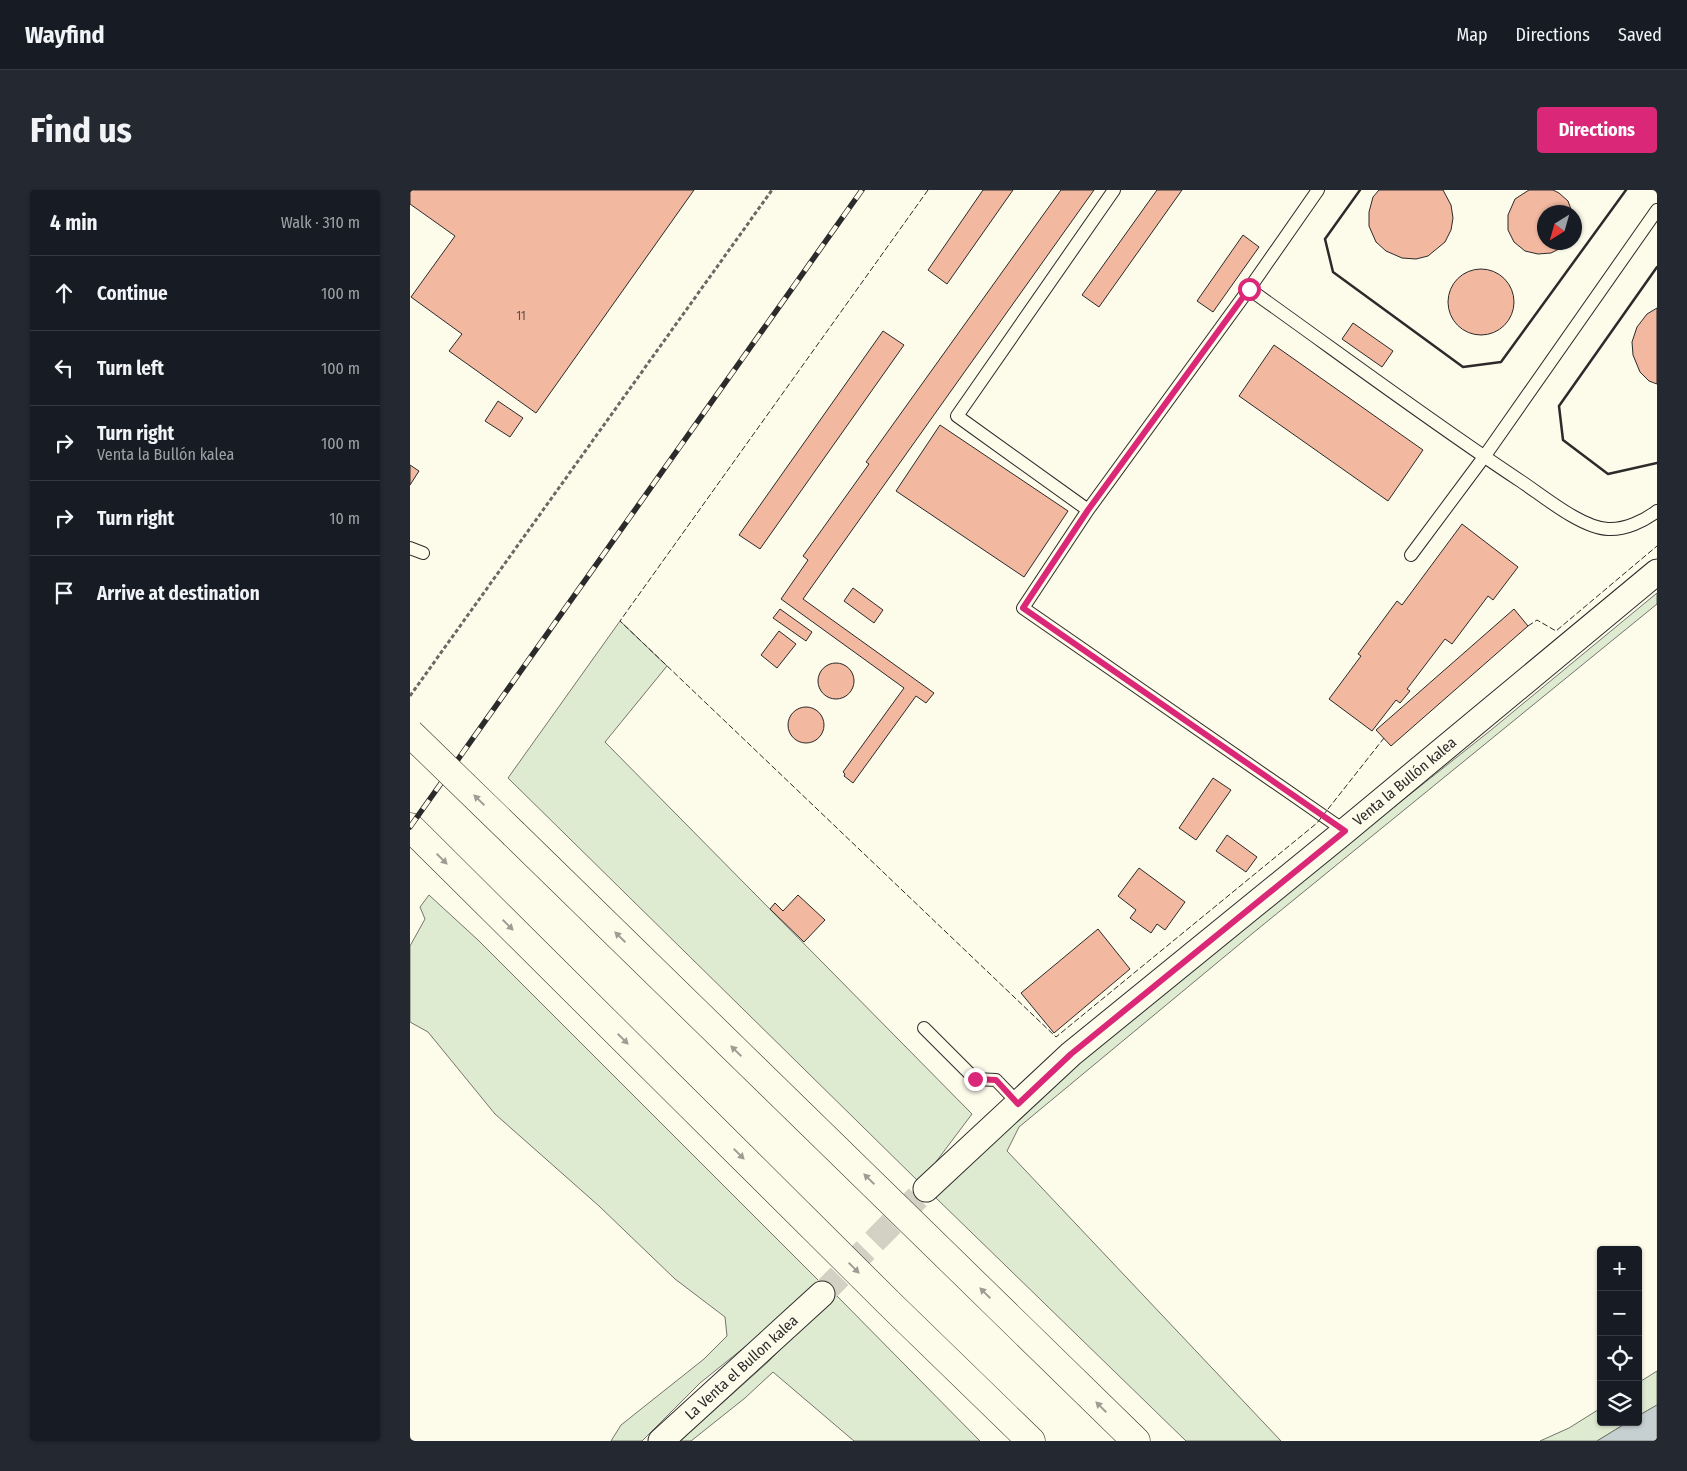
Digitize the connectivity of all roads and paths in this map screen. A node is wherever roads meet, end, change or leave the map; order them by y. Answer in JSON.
{"nodes":[{"id":1,"x":772,"y":190,"type":"edge"},
{"id":2,"x":1114,"y":190,"type":"edge"},
{"id":3,"x":1318,"y":190,"type":"edge"},
{"id":4,"x":1657,"y":210,"type":"edge"},
{"id":5,"x":1249,"y":289,"type":"junction"},
{"id":6,"x":1484,"y":457,"type":"junction"},
{"id":7,"x":1088,"y":510,"type":"junction"},
{"id":8,"x":1657,"y":511,"type":"edge"},
{"id":9,"x":410,"y":548,"type":"edge"},
{"id":10,"x":423,"y":553,"type":"dead end"},
{"id":11,"x":1411,"y":556,"type":"dead end"},
{"id":12,"x":1657,"y":572,"type":"edge"},
{"id":13,"x":410,"y":696,"type":"edge"},
{"id":14,"x":410,"y":734,"type":"edge"},
{"id":15,"x":410,"y":827,"type":"edge"},
{"id":16,"x":1345,"y":831,"type":"junction"},
{"id":17,"x":924,"y":1028,"type":"dead end"},
{"id":18,"x":1018,"y":1104,"type":"junction"},
{"id":19,"x":926,"y":1189,"type":"tunnel mouth"},
{"id":20,"x":822,"y":1294,"type":"tunnel mouth"},
{"id":21,"x":662,"y":1441,"type":"edge"},
{"id":22,"x":1031,"y":1441,"type":"edge"},
{"id":23,"x":1136,"y":1441,"type":"edge"}],
"edges":[{"from":1,"to":13,"type":"path"},
{"from":2,"to":7,"type":"lane"},
{"from":3,"to":5,"type":"lane"},
{"from":4,"to":6,"type":"lane"},
{"from":5,"to":6,"type":"lane"},
{"from":5,"to":7,"type":"lane"},
{"from":6,"to":8,"type":"lane"},
{"from":6,"to":11,"type":"lane"},
{"from":7,"to":16,"type":"lane"},
{"from":9,"to":10,"type":"lane"},
{"from":12,"to":16,"type":"street","name":"Venta la Bullón kalea"},
{"from":23,"to":14,"type":"highway","one_way":true,"bridge":true},
{"from":15,"to":22,"type":"highway","one_way":true},
{"from":16,"to":18,"type":"street","name":"Venta la Bullón kalea"},
{"from":17,"to":18,"type":"lane"},
{"from":18,"to":19,"type":"street","name":"Venta la Bullón kalea"},
{"from":20,"to":21,"type":"street","name":"La Venta el Bullon kalea"}]}
